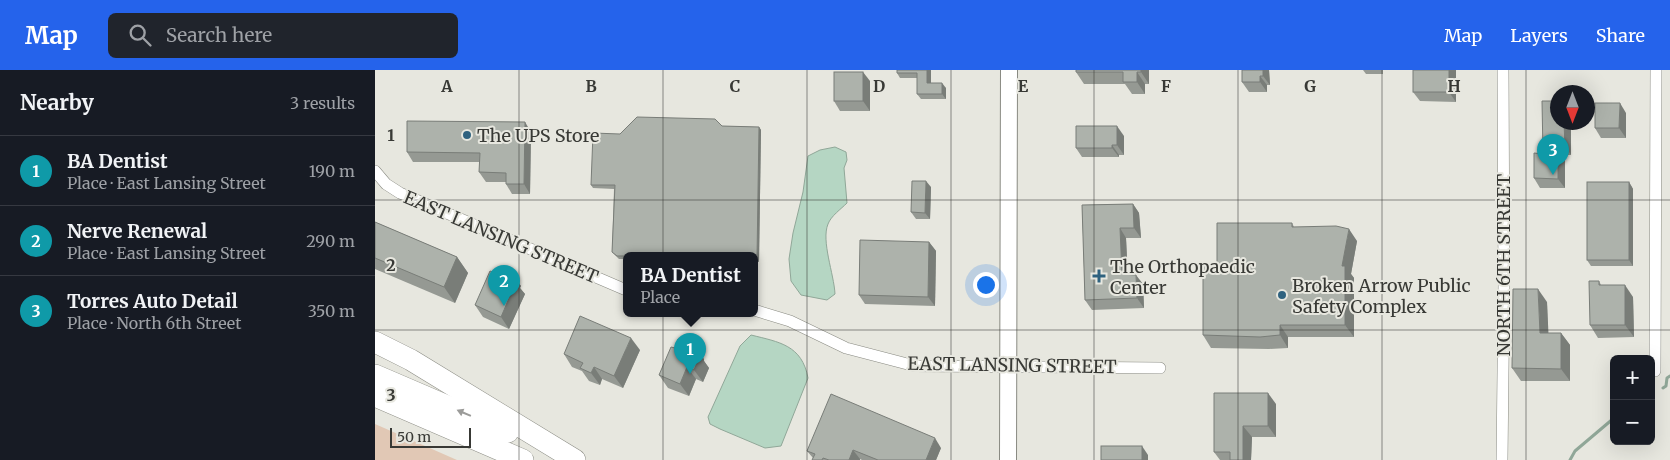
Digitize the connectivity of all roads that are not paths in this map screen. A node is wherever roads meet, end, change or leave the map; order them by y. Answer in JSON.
{"nodes":[{"id":1,"x":1009,"y":70,"type":"edge"},
{"id":2,"x":1503,"y":70,"type":"edge"},
{"id":3,"x":1656,"y":70,"type":"edge"},
{"id":4,"x":377,"y":174,"type":"edge"},
{"id":5,"x":623,"y":289,"type":"edge"},
{"id":6,"x":758,"y":311,"type":"edge"},
{"id":7,"x":375,"y":342,"type":"edge"},
{"id":8,"x":1008,"y":367,"type":"junction"},
{"id":9,"x":1160,"y":368,"type":"dead end"},
{"id":10,"x":1655,"y":371,"type":"dead end"},
{"id":11,"x":375,"y":375,"type":"edge"},
{"id":12,"x":375,"y":396,"type":"edge"},
{"id":13,"x":504,"y":455,"type":"edge"},
{"id":14,"x":523,"y":460,"type":"edge"},
{"id":15,"x":574,"y":460,"type":"edge"},
{"id":16,"x":1008,"y":460,"type":"edge"},
{"id":17,"x":1502,"y":460,"type":"edge"}],
"edges":[{"from":1,"to":8,"type":"main road"},
{"from":2,"to":17,"type":"street","name":"NORTH 6TH STREET"},
{"from":3,"to":10,"type":"street"},
{"from":4,"to":5,"type":"street","name":"EAST LANSING STREET"},
{"from":6,"to":8,"type":"street","name":"EAST LANSING STREET"},
{"from":7,"to":15,"type":"highway"},
{"from":8,"to":9,"type":"street","name":"EAST LANSING STREET"},
{"from":8,"to":16,"type":"main road"},
{"from":15,"to":11,"type":"highway","one_way":true},
{"from":12,"to":13,"type":"highway"},
{"from":13,"to":14,"type":"highway"}]}
